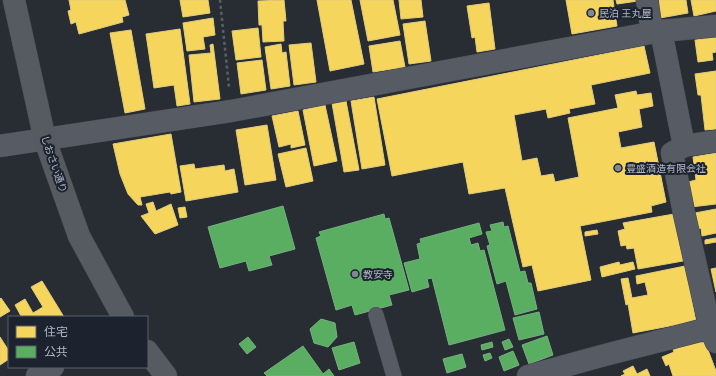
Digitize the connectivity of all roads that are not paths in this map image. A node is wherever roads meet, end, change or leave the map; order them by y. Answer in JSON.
{"nodes":[{"id":1,"x":14,"y":0,"type":"edge"},
{"id":2,"x":647,"y":0,"type":"edge"},
{"id":3,"x":716,"y":26,"type":"edge"},
{"id":4,"x":656,"y":32,"type":"junction"},
{"id":5,"x":45,"y":140,"type":"junction"},
{"id":6,"x":716,"y":141,"type":"edge"},
{"id":7,"x":0,"y":146,"type":"edge"},
{"id":8,"x":684,"y":146,"type":"junction"},
{"id":9,"x":376,"y":315,"type":"dead end"},
{"id":10,"x":122,"y":316,"type":"edge"},
{"id":11,"x":713,"y":335,"type":"edge"},
{"id":12,"x":148,"y":352,"type":"edge"},
{"id":13,"x":50,"y":368,"type":"edge"},
{"id":14,"x":37,"y":376,"type":"edge"},
{"id":15,"x":166,"y":376,"type":"edge"},
{"id":16,"x":394,"y":376,"type":"edge"},
{"id":17,"x":528,"y":376,"type":"edge"}],
"edges":[{"from":1,"to":5,"type":"street","name":"しおさい通り"},
{"from":2,"to":4,"type":"street"},
{"from":3,"to":4,"type":"street"},
{"from":4,"to":5,"type":"street"},
{"from":4,"to":8,"type":"street"},
{"from":5,"to":7,"type":"street"},
{"from":5,"to":10,"type":"street","name":"しおさい通り"},
{"from":6,"to":8,"type":"street"},
{"from":8,"to":11,"type":"street"},
{"from":9,"to":16,"type":"lane"},
{"from":11,"to":17,"type":"street"},
{"from":12,"to":15,"type":"street"},
{"from":13,"to":14,"type":"street"}]}
